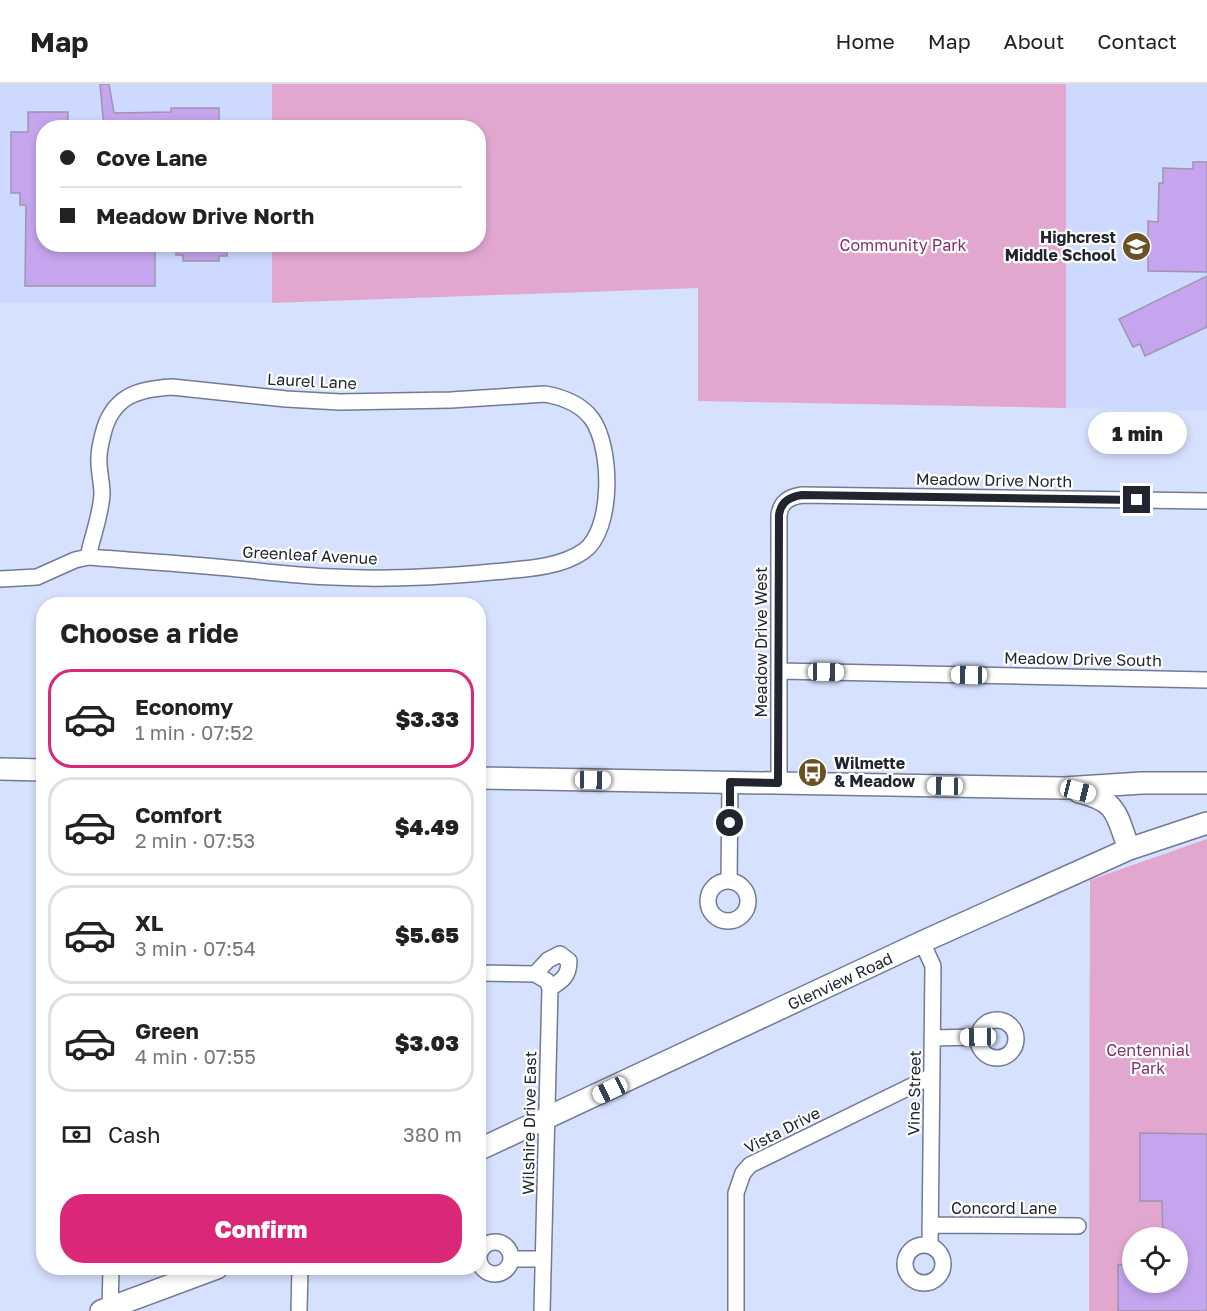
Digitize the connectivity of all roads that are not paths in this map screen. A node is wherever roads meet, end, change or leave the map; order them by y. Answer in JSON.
{"nodes":[{"id":1,"x":606,"y":485,"type":"joint"},
{"id":2,"x":1207,"y":501,"type":"edge"},
{"id":3,"x":783,"y":503,"type":"joint"},
{"id":4,"x":88,"y":557,"type":"junction"},
{"id":5,"x":0,"y":579,"type":"edge"},
{"id":6,"x":778,"y":671,"type":"junction"},
{"id":7,"x":1207,"y":680,"type":"edge"},
{"id":8,"x":0,"y":769,"type":"edge"},
{"id":9,"x":36,"y":770,"type":"edge"},
{"id":10,"x":486,"y":778,"type":"edge"},
{"id":11,"x":730,"y":782,"type":"junction"},
{"id":12,"x":778,"y":783,"type":"junction"},
{"id":13,"x":1207,"y":783,"type":"edge"},
{"id":14,"x":1064,"y":788,"type":"junction"},
{"id":15,"x":1207,"y":823,"type":"edge"},
{"id":16,"x":1129,"y":849,"type":"junction"},
{"id":17,"x":729,"y":881,"type":"dead end"},
{"id":18,"x":922,"y":942,"type":"junction"},
{"id":19,"x":486,"y":973,"type":"edge"},
{"id":20,"x":535,"y":974,"type":"junction"},
{"id":21,"x":550,"y":988,"type":"junction"},
{"id":22,"x":978,"y":1037,"type":"dead end"},
{"id":23,"x":932,"y":1038,"type":"junction"},
{"id":24,"x":932,"y":1076,"type":"junction"},
{"id":25,"x":548,"y":1119,"type":"junction"},
{"id":26,"x":486,"y":1146,"type":"edge"},
{"id":27,"x":930,"y":1225,"type":"junction"},
{"id":28,"x":1078,"y":1226,"type":"dead end"},
{"id":29,"x":930,"y":1245,"type":"dead end"},
{"id":30,"x":512,"y":1259,"type":"dead end"},
{"id":31,"x":543,"y":1259,"type":"junction"},
{"id":32,"x":110,"y":1275,"type":"edge"},
{"id":33,"x":199,"y":1275,"type":"edge"},
{"id":34,"x":300,"y":1275,"type":"edge"},
{"id":35,"x":107,"y":1310,"type":"edge"},
{"id":36,"x":299,"y":1311,"type":"edge"},
{"id":37,"x":542,"y":1311,"type":"edge"},
{"id":38,"x":736,"y":1311,"type":"edge"}],
"edges":[{"from":1,"to":4,"type":"street","name":"Greenleaf Avenue"},
{"from":1,"to":4,"type":"street","name":"Laurel Lane"},
{"from":2,"to":3,"type":"street","name":"Meadow Drive North"},
{"from":3,"to":6,"type":"street","name":"Meadow Drive West"},
{"from":4,"to":5,"type":"street","name":"Greenleaf Avenue"},
{"from":6,"to":7,"type":"street","name":"Meadow Drive South"},
{"from":6,"to":12,"type":"street","name":"Meadow Drive West"},
{"from":8,"to":9,"type":"main road"},
{"from":10,"to":11,"type":"main road"},
{"from":11,"to":12,"type":"main road"},
{"from":11,"to":17,"type":"street"},
{"from":12,"to":14,"type":"main road"},
{"from":13,"to":14,"type":"main road"},
{"from":14,"to":16,"type":"main road"},
{"from":15,"to":16,"type":"main road","name":"Glenview Road"},
{"from":16,"to":18,"type":"main road","name":"Glenview Road"},
{"from":18,"to":23,"type":"street","name":"Vine Street"},
{"from":18,"to":25,"type":"main road","name":"Glenview Road"},
{"from":19,"to":20,"type":"street"},
{"from":20,"to":21,"type":"street"},
{"from":20,"to":21,"type":"street"},
{"from":21,"to":25,"type":"street","name":"Wilshire Drive East"},
{"from":22,"to":23,"type":"street"},
{"from":23,"to":24,"type":"street","name":"Vine Street"},
{"from":24,"to":27,"type":"street","name":"Vine Street"},
{"from":24,"to":38,"type":"street","name":"Vista Drive"},
{"from":25,"to":26,"type":"main road","name":"Glenview Road"},
{"from":25,"to":31,"type":"street","name":"Wilshire Drive East"},
{"from":27,"to":28,"type":"street","name":"Concord Lane"},
{"from":27,"to":29,"type":"street","name":"Vine Street"},
{"from":30,"to":31,"type":"street"},
{"from":31,"to":37,"type":"street","name":"Wilshire Drive East"},
{"from":32,"to":35,"type":"street"},
{"from":33,"to":35,"type":"main road"},
{"from":34,"to":36,"type":"street"}]}
